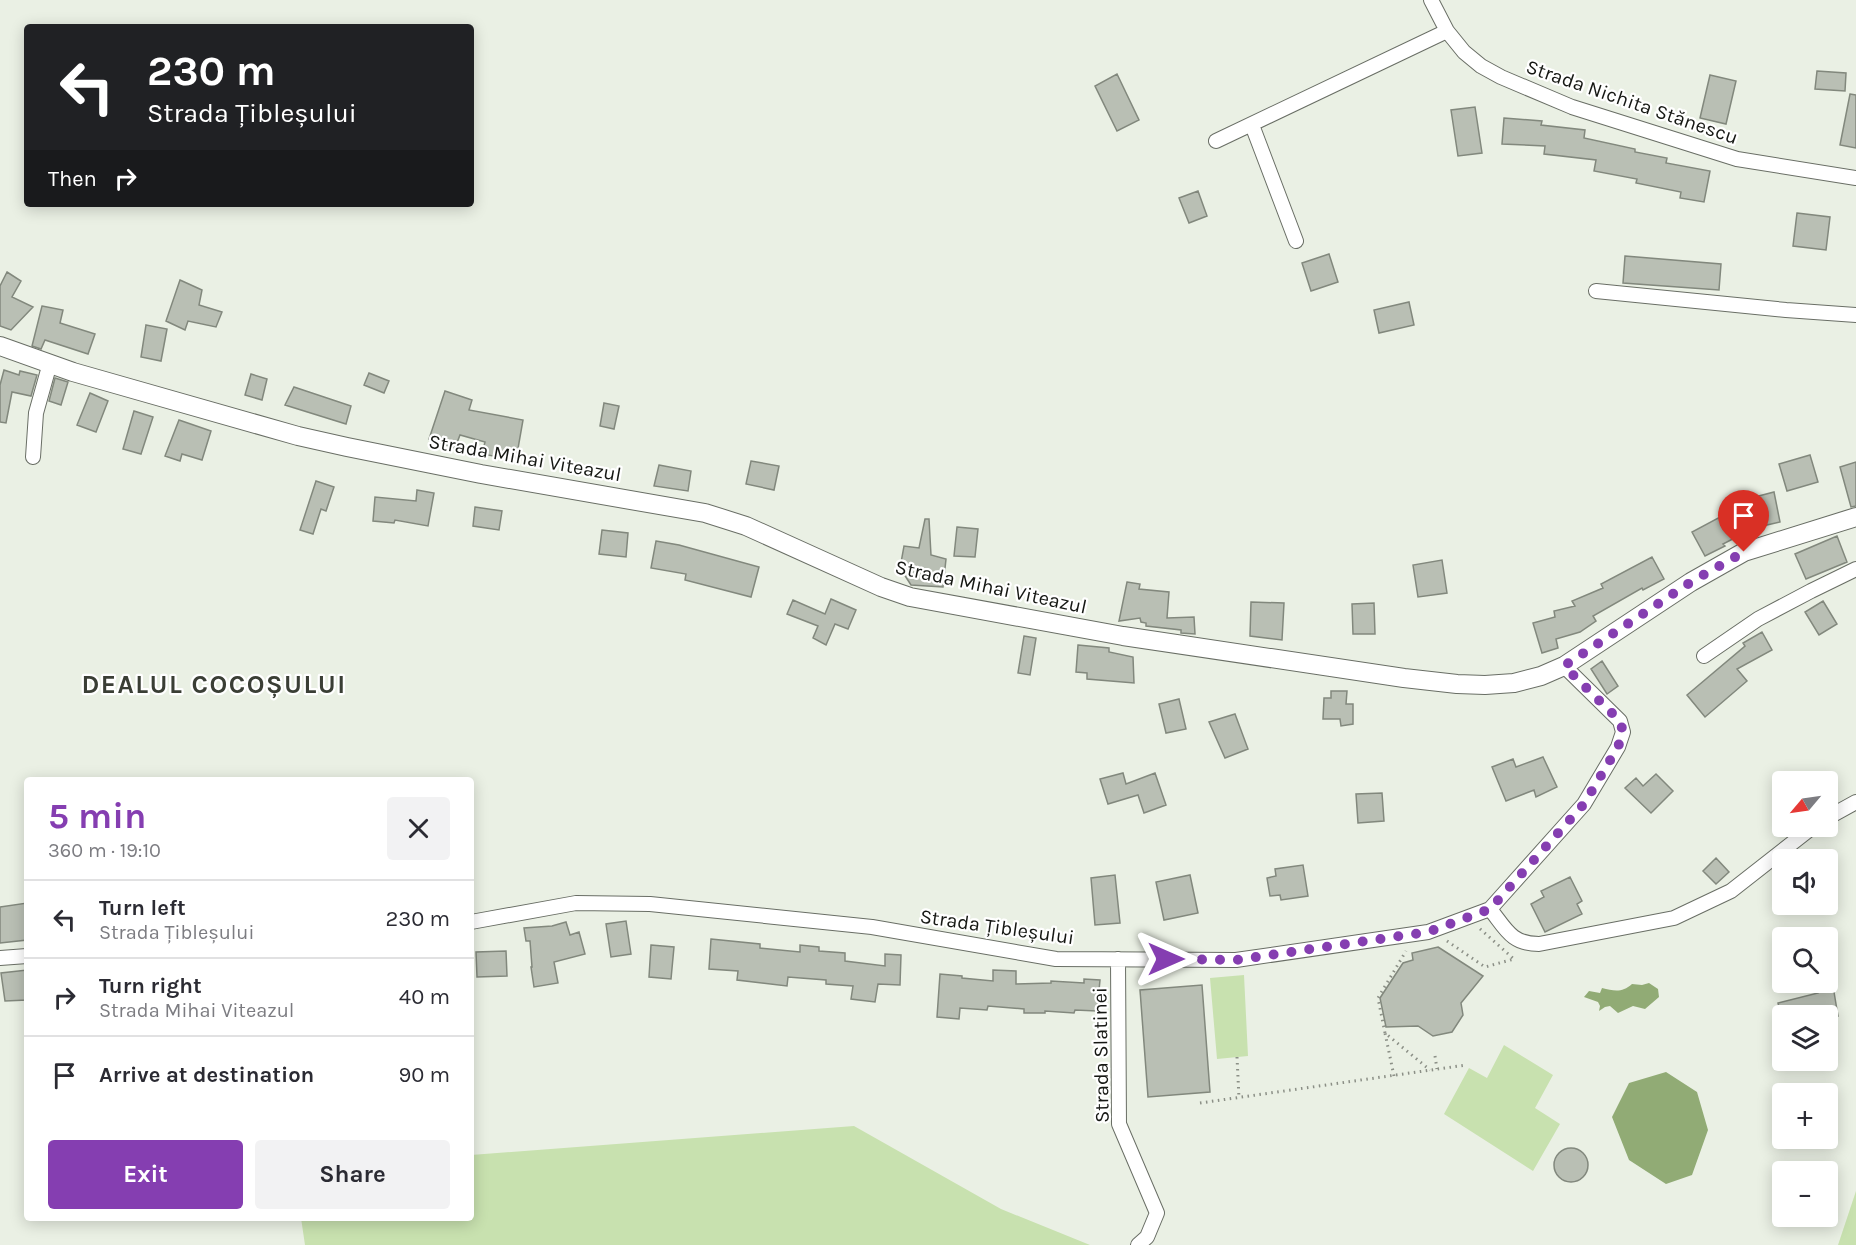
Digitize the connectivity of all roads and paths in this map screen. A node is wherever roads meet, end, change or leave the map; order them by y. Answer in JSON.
{"nodes":[{"id":1,"x":1431,"y":0,"type":"edge"},
{"id":2,"x":1447,"y":31,"type":"junction"},
{"id":3,"x":1252,"y":125,"type":"junction"},
{"id":4,"x":1216,"y":141,"type":"dead end"},
{"id":5,"x":1856,"y":178,"type":"edge"},
{"id":6,"x":1296,"y":240,"type":"dead end"},
{"id":7,"x":1596,"y":291,"type":"dead end"},
{"id":8,"x":1856,"y":315,"type":"edge"},
{"id":9,"x":0,"y":346,"type":"edge"},
{"id":10,"x":50,"y":363,"type":"junction"},
{"id":11,"x":33,"y":456,"type":"dead end"},
{"id":12,"x":1856,"y":519,"type":"edge"},
{"id":13,"x":1856,"y":569,"type":"edge"},
{"id":14,"x":1704,"y":657,"type":"dead end"},
{"id":15,"x":1564,"y":666,"type":"junction"},
{"id":16,"x":1856,"y":802,"type":"edge"},
{"id":17,"x":1838,"y":812,"type":"edge"},
{"id":18,"x":1800,"y":837,"type":"edge"},
{"id":19,"x":1490,"y":909,"type":"junction"},
{"id":20,"x":1468,"y":917,"type":"junction"},
{"id":21,"x":474,"y":921,"type":"edge"},
{"id":22,"x":1446,"y":940,"type":"dead end"},
{"id":23,"x":1407,"y":949,"type":"dead end"},
{"id":24,"x":24,"y":956,"type":"edge"},
{"id":25,"x":0,"y":958,"type":"edge"},
{"id":26,"x":1118,"y":959,"type":"junction"},
{"id":27,"x":1384,"y":1033,"type":"junction"},
{"id":28,"x":1435,"y":1056,"type":"dead end"},
{"id":29,"x":1237,"y":1057,"type":"dead end"},
{"id":30,"x":1466,"y":1065,"type":"dead end"},
{"id":31,"x":1437,"y":1069,"type":"junction"},
{"id":32,"x":1430,"y":1070,"type":"junction"},
{"id":33,"x":1394,"y":1076,"type":"junction"},
{"id":34,"x":1239,"y":1098,"type":"junction"},
{"id":35,"x":1200,"y":1103,"type":"dead end"},
{"id":36,"x":1138,"y":1245,"type":"edge"}],
"edges":[{"from":1,"to":2,"type":"street","name":"Strada Nichita Stănescu"},
{"from":2,"to":3,"type":"street"},
{"from":2,"to":5,"type":"street","name":"Strada Nichita Stănescu"},
{"from":3,"to":4,"type":"street"},
{"from":3,"to":6,"type":"street"},
{"from":7,"to":8,"type":"street"},
{"from":9,"to":10,"type":"main road","name":"Strada Mihai Viteazul"},
{"from":10,"to":11,"type":"street"},
{"from":10,"to":15,"type":"main road","name":"Strada Mihai Viteazul"},
{"from":12,"to":15,"type":"main road","name":"Strada Mihai Viteazul"},
{"from":13,"to":14,"type":"street"},
{"from":15,"to":19,"type":"street","name":"Strada Țibleșului"},
{"from":16,"to":17,"type":"street"},
{"from":18,"to":19,"type":"street"},
{"from":19,"to":20,"type":"street","name":"Strada Țibleșului"},
{"from":20,"to":22,"type":"path"},
{"from":20,"to":26,"type":"street","name":"Strada Țibleșului"},
{"from":21,"to":26,"type":"street","name":"Strada Țibleșului"},
{"from":23,"to":27,"type":"path"},
{"from":24,"to":25,"type":"street"},
{"from":26,"to":36,"type":"street","name":"Strada Slatinei"},
{"from":27,"to":32,"type":"path"},
{"from":27,"to":33,"type":"path"},
{"from":28,"to":31,"type":"path"},
{"from":29,"to":34,"type":"path"},
{"from":30,"to":31,"type":"path"},
{"from":31,"to":32,"type":"path"},
{"from":32,"to":33,"type":"path"},
{"from":33,"to":34,"type":"path"},
{"from":34,"to":35,"type":"path"}]}
